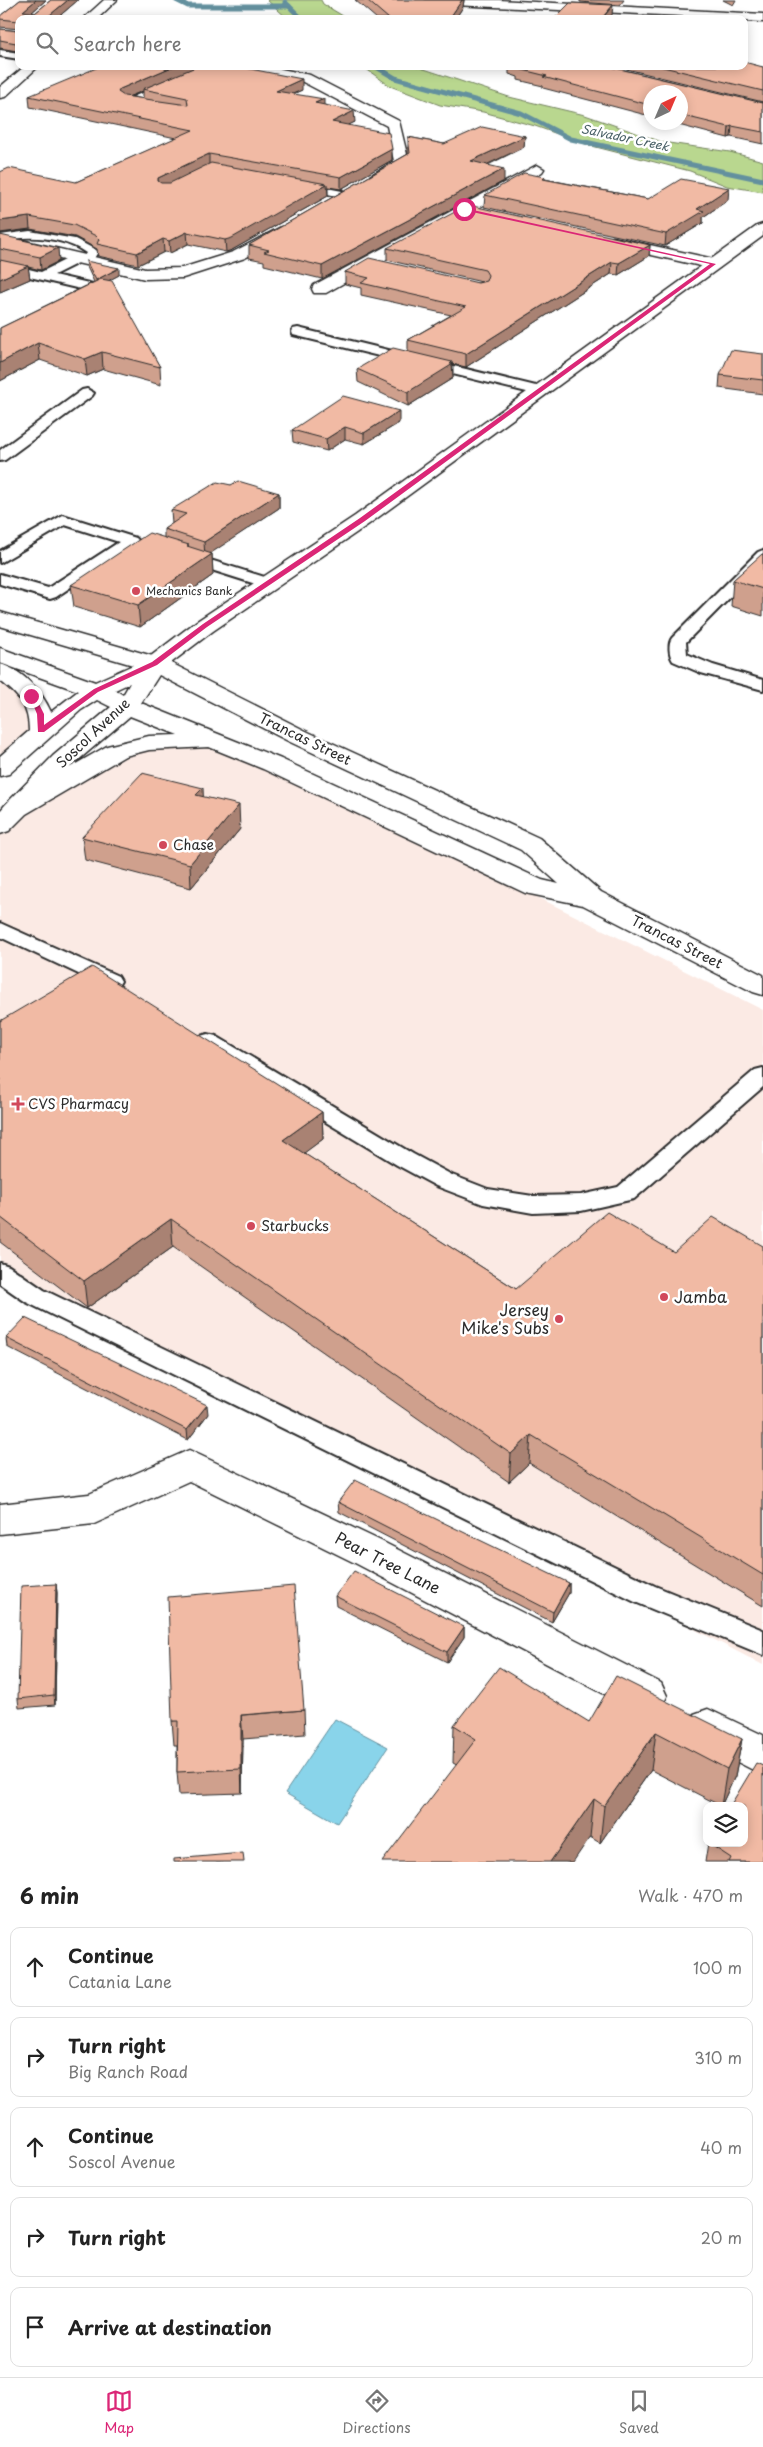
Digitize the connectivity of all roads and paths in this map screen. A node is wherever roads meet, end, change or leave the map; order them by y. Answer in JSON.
{"nodes":[{"id":1,"x":111,"y":0,"type":"edge"},
{"id":2,"x":432,"y":0,"type":"edge"},
{"id":3,"x":492,"y":0,"type":"edge"},
{"id":4,"x":545,"y":1,"type":"edge"},
{"id":5,"x":737,"y":13,"type":"dead end"},
{"id":6,"x":94,"y":15,"type":"edge"},
{"id":7,"x":708,"y":15,"type":"edge"},
{"id":8,"x":748,"y":17,"type":"edge"},
{"id":9,"x":763,"y":18,"type":"edge"},
{"id":10,"x":0,"y":53,"type":"edge"},
{"id":11,"x":15,"y":55,"type":"edge"},
{"id":12,"x":28,"y":70,"type":"edge"},
{"id":13,"x":204,"y":70,"type":"edge"},
{"id":14,"x":265,"y":70,"type":"edge"},
{"id":15,"x":0,"y":94,"type":"edge"},
{"id":16,"x":154,"y":108,"type":"edge"},
{"id":17,"x":536,"y":169,"type":"dead end"},
{"id":18,"x":288,"y":184,"type":"edge"},
{"id":19,"x":346,"y":194,"type":"junction"},
{"id":20,"x":330,"y":204,"type":"edge"},
{"id":21,"x":464,"y":209,"type":"junction"},
{"id":22,"x":483,"y":213,"type":"edge"},
{"id":23,"x":297,"y":223,"type":"edge"},
{"id":24,"x":763,"y":229,"type":"edge"},
{"id":25,"x":599,"y":238,"type":"edge"},
{"id":26,"x":0,"y":239,"type":"edge"},
{"id":27,"x":82,"y":259,"type":"junction"},
{"id":28,"x":367,"y":263,"type":"junction"},
{"id":29,"x":714,"y":264,"type":"junction"},
{"id":30,"x":0,"y":266,"type":"edge"},
{"id":31,"x":395,"y":269,"type":"edge"},
{"id":32,"x":42,"y":276,"type":"junction"},
{"id":33,"x":90,"y":286,"type":"edge"},
{"id":34,"x":320,"y":289,"type":"dead end"},
{"id":35,"x":298,"y":332,"type":"dead end"},
{"id":36,"x":539,"y":391,"type":"junction"},
{"id":37,"x":87,"y":393,"type":"dead end"},
{"id":38,"x":0,"y":457,"type":"edge"},
{"id":39,"x":131,"y":541,"type":"junction"},
{"id":40,"x":150,"y":547,"type":"edge"},
{"id":41,"x":177,"y":555,"type":"edge"},
{"id":42,"x":0,"y":558,"type":"edge"},
{"id":43,"x":762,"y":558,"type":"edge"},
{"id":44,"x":0,"y":579,"type":"edge"},
{"id":45,"x":268,"y":583,"type":"junction"},
{"id":46,"x":0,"y":619,"type":"edge"},
{"id":47,"x":0,"y":655,"type":"edge"},
{"id":48,"x":154,"y":664,"type":"junction"},
{"id":49,"x":0,"y":671,"type":"edge"},
{"id":50,"x":763,"y":685,"type":"edge"},
{"id":51,"x":96,"y":690,"type":"junction"},
{"id":52,"x":127,"y":706,"type":"junction"},
{"id":53,"x":41,"y":731,"type":"junction"},
{"id":54,"x":272,"y":764,"type":"junction"},
{"id":55,"x":0,"y":769,"type":"edge"},
{"id":56,"x":7,"y":818,"type":"edge"},
{"id":57,"x":590,"y":898,"type":"junction"},
{"id":58,"x":0,"y":928,"type":"edge"},
{"id":59,"x":763,"y":986,"type":"edge"},
{"id":60,"x":130,"y":993,"type":"edge"},
{"id":61,"x":193,"y":1032,"type":"edge"},
{"id":62,"x":763,"y":1074,"type":"edge"},
{"id":63,"x":0,"y":1272,"type":"edge"},
{"id":64,"x":0,"y":1519,"type":"edge"},
{"id":65,"x":763,"y":1643,"type":"edge"},
{"id":66,"x":763,"y":1756,"type":"edge"}],
"edges":[{"from":1,"to":6,"type":"street"},
{"from":2,"to":7,"type":"street"},
{"from":3,"to":4,"type":"street"},
{"from":4,"to":5,"type":"street"},
{"from":8,"to":9,"type":"street"},
{"from":10,"to":11,"type":"lane"},
{"from":12,"to":15,"type":"street"},
{"from":13,"to":16,"type":"lane"},
{"from":14,"to":19,"type":"street"},
{"from":17,"to":21,"type":"street"},
{"from":18,"to":19,"type":"lane"},
{"from":19,"to":20,"type":"street"},
{"from":21,"to":22,"type":"street"},
{"from":21,"to":28,"type":"street"},
{"from":23,"to":27,"type":"street"},
{"from":24,"to":29,"type":"street"},
{"from":25,"to":29,"type":"street"},
{"from":26,"to":27,"type":"street"},
{"from":27,"to":32,"type":"lane"},
{"from":28,"to":31,"type":"street"},
{"from":28,"to":34,"type":"street"},
{"from":29,"to":36,"type":"street"},
{"from":30,"to":32,"type":"lane"},
{"from":32,"to":33,"type":"lane"},
{"from":35,"to":36,"type":"lane"},
{"from":36,"to":45,"type":"street"},
{"from":37,"to":38,"type":"lane"},
{"from":39,"to":40,"type":"lane"},
{"from":39,"to":42,"type":"lane"},
{"from":39,"to":44,"type":"lane"},
{"from":41,"to":45,"type":"lane"},
{"from":43,"to":50,"type":"lane"},
{"from":45,"to":48,"type":"street"},
{"from":46,"to":48,"type":"street","name":"Trancas Street"},
{"from":47,"to":51,"type":"street","name":"Trancas Street"},
{"from":48,"to":51,"type":"street","name":"Soscol Avenue"},
{"from":48,"to":52,"type":"street","name":"Soscol Avenue"},
{"from":48,"to":57,"type":"street","name":"Trancas Street"},
{"from":49,"to":53,"type":"street"},
{"from":51,"to":52,"type":"street","name":"Trancas Street"},
{"from":51,"to":53,"type":"street","name":"Soscol Avenue"},
{"from":52,"to":54,"type":"street","name":"Trancas Street"},
{"from":52,"to":56,"type":"street","name":"Soscol Avenue"},
{"from":53,"to":55,"type":"street","name":"Soscol Avenue"},
{"from":54,"to":56,"type":"street"},
{"from":54,"to":57,"type":"street","name":"Trancas Street"},
{"from":57,"to":59,"type":"street","name":"Trancas Street"},
{"from":58,"to":60,"type":"lane"},
{"from":61,"to":62,"type":"lane"},
{"from":63,"to":65,"type":"lane"},
{"from":64,"to":66,"type":"street","name":"Pear Tree Lane"}]}
